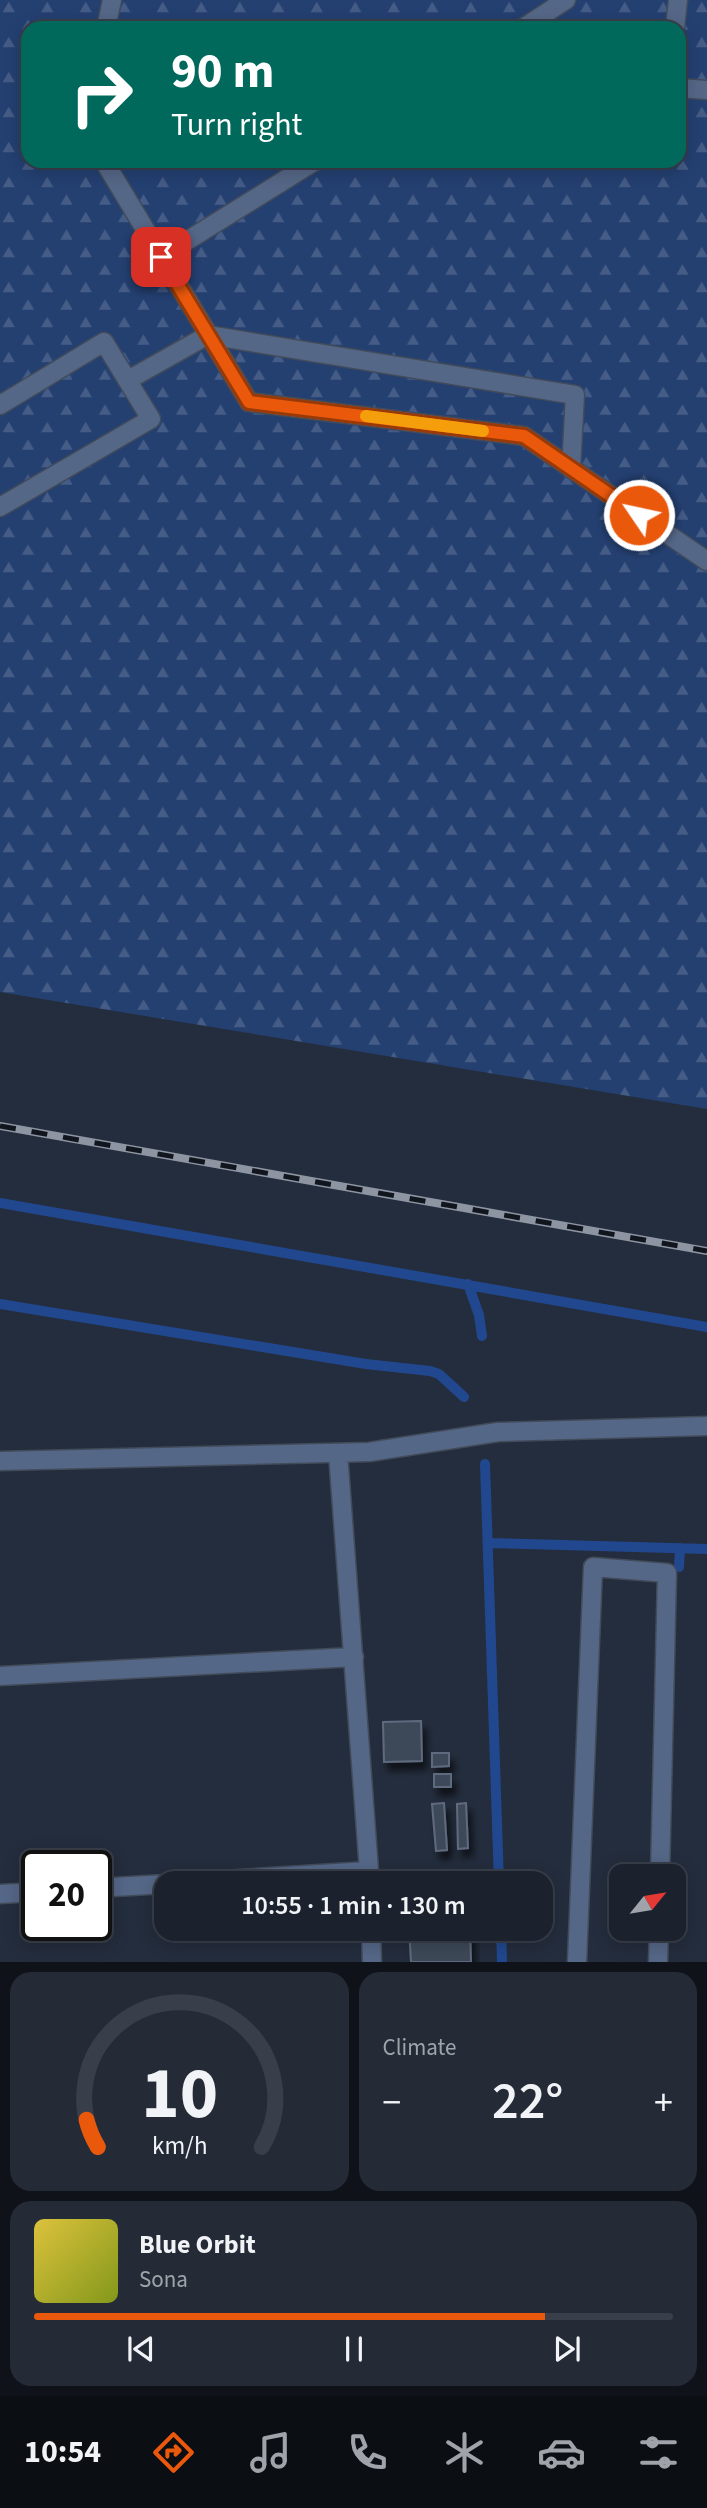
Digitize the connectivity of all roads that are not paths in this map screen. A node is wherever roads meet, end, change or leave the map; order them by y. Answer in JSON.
{"nodes":[{"id":1,"x":112,"y":0,"type":"edge"},
{"id":2,"x":566,"y":0,"type":"edge"},
{"id":3,"x":678,"y":0,"type":"edge"},
{"id":4,"x":108,"y":21,"type":"edge"},
{"id":5,"x":534,"y":21,"type":"edge"},
{"id":6,"x":676,"y":21,"type":"edge"},
{"id":7,"x":686,"y":88,"type":"edge"},
{"id":8,"x":707,"y":90,"type":"edge"},
{"id":9,"x":108,"y":168,"type":"edge"},
{"id":10,"x":304,"y":168,"type":"edge"},
{"id":11,"x":161,"y":257,"type":"junction"},
{"id":12,"x":208,"y":335,"type":"junction"},
{"id":13,"x":128,"y":380,"type":"junction"},
{"id":14,"x":0,"y":405,"type":"edge"},
{"id":15,"x":571,"y":468,"type":"junction"},
{"id":16,"x":0,"y":507,"type":"edge"},
{"id":17,"x":707,"y":561,"type":"edge"},
{"id":18,"x":707,"y":1426,"type":"edge"},
{"id":19,"x":338,"y":1452,"type":"junction"},
{"id":20,"x":0,"y":1461,"type":"edge"},
{"id":21,"x":354,"y":1657,"type":"junction"},
{"id":22,"x":0,"y":1676,"type":"edge"},
{"id":23,"x":660,"y":1864,"type":"edge"},
{"id":24,"x":370,"y":1871,"type":"edge"},
{"id":25,"x":154,"y":1885,"type":"edge"},
{"id":26,"x":112,"y":1887,"type":"edge"},
{"id":27,"x":21,"y":1893,"type":"edge"},
{"id":28,"x":0,"y":1894,"type":"edge"},
{"id":29,"x":371,"y":1941,"type":"edge"},
{"id":30,"x":659,"y":1941,"type":"edge"},
{"id":31,"x":372,"y":1962,"type":"edge"},
{"id":32,"x":578,"y":1962,"type":"edge"},
{"id":33,"x":658,"y":1962,"type":"edge"}],
"edges":[{"from":1,"to":4,"type":"lane"},
{"from":2,"to":5,"type":"lane"},
{"from":3,"to":6,"type":"lane"},
{"from":7,"to":8,"type":"lane"},
{"from":9,"to":11,"type":"lane"},
{"from":10,"to":11,"type":"lane"},
{"from":11,"to":12,"type":"lane"},
{"from":12,"to":13,"type":"lane"},
{"from":12,"to":15,"type":"lane"},
{"from":12,"to":15,"type":"lane"},
{"from":13,"to":14,"type":"lane"},
{"from":13,"to":16,"type":"lane"},
{"from":15,"to":17,"type":"lane"},
{"from":18,"to":19,"type":"lane"},
{"from":19,"to":20,"type":"lane"},
{"from":19,"to":21,"type":"lane"},
{"from":21,"to":22,"type":"lane"},
{"from":21,"to":24,"type":"lane"},
{"from":23,"to":32,"type":"lane"},
{"from":25,"to":26,"type":"lane"},
{"from":27,"to":28,"type":"lane"},
{"from":29,"to":31,"type":"lane"},
{"from":30,"to":33,"type":"lane"}]}
